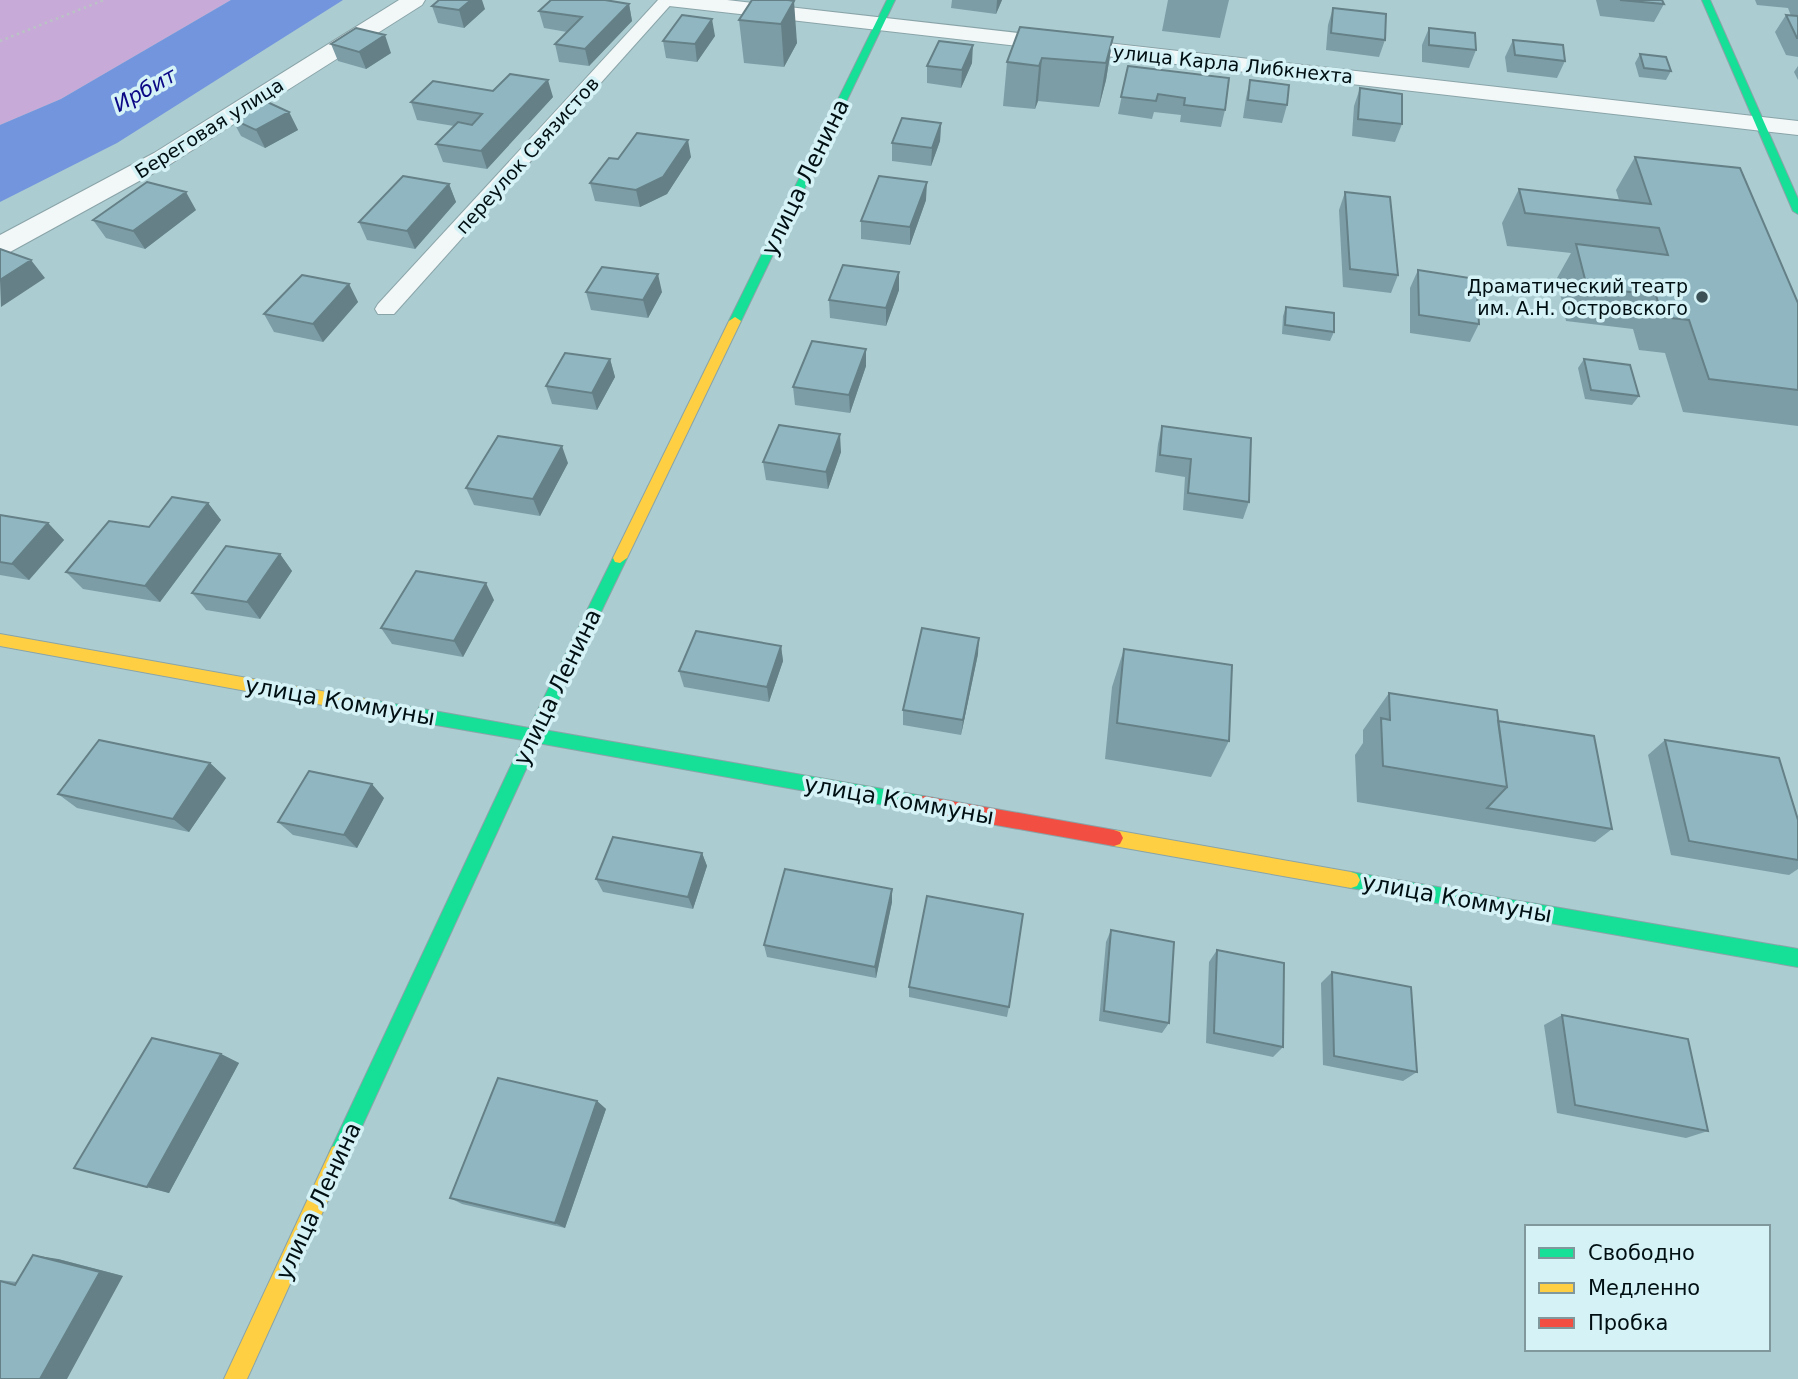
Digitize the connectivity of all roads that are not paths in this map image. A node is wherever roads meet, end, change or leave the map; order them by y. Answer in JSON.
{"nodes":[{"id":1,"x":414,"y":0,"type":"edge"},
{"id":2,"x":668,"y":0,"type":"edge"},
{"id":3,"x":891,"y":0,"type":"edge"},
{"id":4,"x":1706,"y":0,"type":"edge"},
{"id":5,"x":879,"y":24,"type":"junction"},
{"id":6,"x":1760,"y":123,"type":"junction"},
{"id":7,"x":1798,"y":128,"type":"edge"},
{"id":8,"x":1798,"y":211,"type":"edge"},
{"id":9,"x":0,"y":246,"type":"edge"},
{"id":10,"x":386,"y":309,"type":"dead end"},
{"id":11,"x":0,"y":639,"type":"edge"},
{"id":12,"x":533,"y":736,"type":"junction"},
{"id":13,"x":1798,"y":958,"type":"edge"},
{"id":14,"x":235,"y":1379,"type":"edge"}],
"edges":[{"from":1,"to":9,"type":"street","name":"Береговая улица"},
{"from":2,"to":5,"type":"street","name":"улица Карла Либкнехта"},
{"from":2,"to":10,"type":"lane","name":"переулок Связистов"},
{"from":3,"to":5,"type":"main road","name":"улица Ленина"},
{"from":4,"to":6,"type":"main road"},
{"from":5,"to":6,"type":"street","name":"улица Карла Либкнехта"},
{"from":5,"to":12,"type":"main road","name":"улица Ленина"},
{"from":6,"to":7,"type":"street","name":"улица Карла Либкнехта"},
{"from":6,"to":8,"type":"main road"},
{"from":11,"to":12,"type":"main road","name":"улица Коммуны"},
{"from":12,"to":13,"type":"main road","name":"улица Коммуны"},
{"from":12,"to":14,"type":"main road","name":"улица Ленина"}]}
